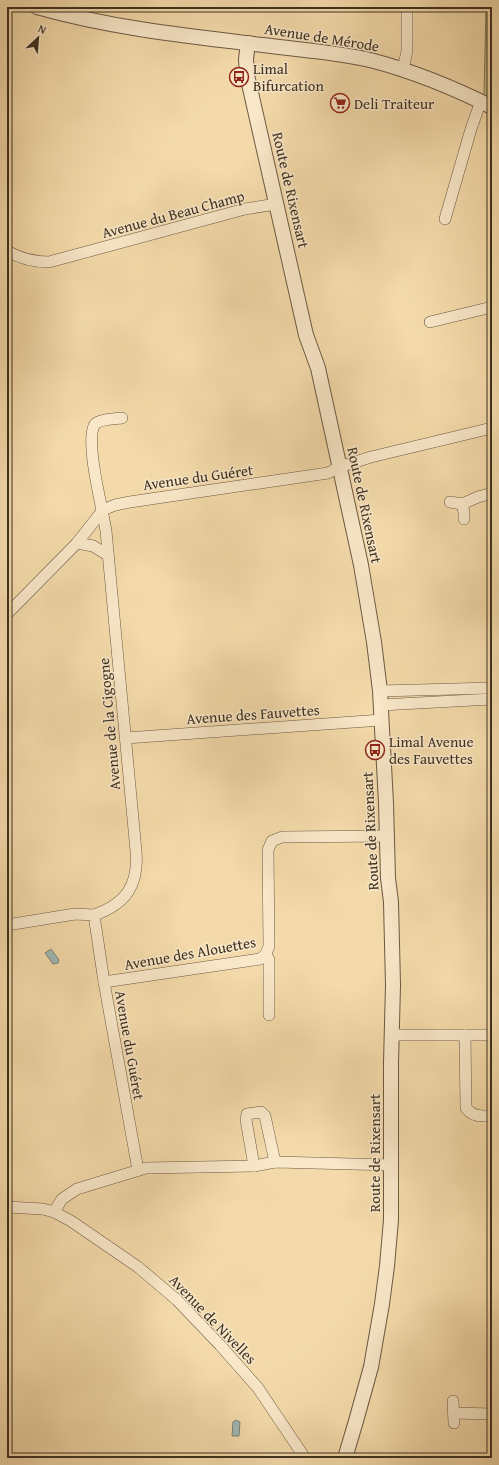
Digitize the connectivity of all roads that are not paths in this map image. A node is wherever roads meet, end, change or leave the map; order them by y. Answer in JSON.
{"nodes":[{"id":1,"x":37,"y":7,"type":"edge"},
{"id":2,"x":407,"y":7,"type":"edge"},
{"id":3,"x":248,"y":43,"type":"junction"},
{"id":4,"x":403,"y":69,"type":"junction"},
{"id":5,"x":486,"y":104,"type":"edge"},
{"id":6,"x":276,"y":204,"type":"junction"},
{"id":7,"x":445,"y":219,"type":"dead end"},
{"id":8,"x":7,"y":251,"type":"edge"},
{"id":9,"x":492,"y":307,"type":"edge"},
{"id":10,"x":430,"y":322,"type":"dead end"},
{"id":11,"x":122,"y":418,"type":"dead end"},
{"id":12,"x":492,"y":428,"type":"edge"},
{"id":13,"x":339,"y":467,"type":"junction"},
{"id":14,"x":492,"y":493,"type":"edge"},
{"id":15,"x":450,"y":502,"type":"dead end"},
{"id":16,"x":462,"y":504,"type":"junction"},
{"id":17,"x":103,"y":510,"type":"junction"},
{"id":18,"x":464,"y":519,"type":"dead end"},
{"id":19,"x":77,"y":543,"type":"junction"},
{"id":20,"x":108,"y":555,"type":"junction"},
{"id":21,"x":7,"y":614,"type":"edge"},
{"id":22,"x":492,"y":688,"type":"edge"},
{"id":23,"x":380,"y":691,"type":"junction"},
{"id":24,"x":492,"y":699,"type":"edge"},
{"id":25,"x":381,"y":705,"type":"junction"},
{"id":26,"x":382,"y":720,"type":"junction"},
{"id":27,"x":126,"y":738,"type":"junction"},
{"id":28,"x":387,"y":836,"type":"junction"},
{"id":29,"x":94,"y":915,"type":"junction"},
{"id":30,"x":7,"y":925,"type":"edge"},
{"id":31,"x":266,"y":954,"type":"junction"},
{"id":32,"x":104,"y":982,"type":"junction"},
{"id":33,"x":269,"y":1015,"type":"dead end"},
{"id":34,"x":465,"y":1035,"type":"junction"},
{"id":35,"x":492,"y":1035,"type":"edge"},
{"id":36,"x":391,"y":1036,"type":"junction"},
{"id":37,"x":492,"y":1116,"type":"edge"},
{"id":38,"x":275,"y":1162,"type":"junction"},
{"id":39,"x":392,"y":1165,"type":"junction"},
{"id":40,"x":254,"y":1166,"type":"junction"},
{"id":41,"x":138,"y":1170,"type":"junction"},
{"id":42,"x":7,"y":1207,"type":"edge"},
{"id":43,"x":54,"y":1212,"type":"junction"},
{"id":44,"x":453,"y":1401,"type":"dead end"},
{"id":45,"x":492,"y":1414,"type":"edge"},
{"id":46,"x":305,"y":1458,"type":"edge"},
{"id":47,"x":345,"y":1458,"type":"edge"}],
"edges":[{"from":1,"to":3,"type":"street","name":"Avenue de Mérode"},
{"from":2,"to":4,"type":"street"},
{"from":3,"to":4,"type":"street","name":"Avenue de Mérode"},
{"from":3,"to":6,"type":"street","name":"Route de Rixensart"},
{"from":4,"to":5,"type":"street","name":"Avenue de Mérode"},
{"from":5,"to":7,"type":"street","name":"Avenue de Mérode"},
{"from":6,"to":8,"type":"street","name":"Avenue du Beau Champ"},
{"from":6,"to":13,"type":"street","name":"Route de Rixensart"},
{"from":9,"to":10,"type":"street"},
{"from":11,"to":17,"type":"street","name":"Avenue de la Cigogne"},
{"from":12,"to":13,"type":"street","name":"Avenue du Guéret"},
{"from":13,"to":17,"type":"street","name":"Avenue du Guéret"},
{"from":13,"to":23,"type":"street","name":"Route de Rixensart"},
{"from":14,"to":16,"type":"street"},
{"from":15,"to":16,"type":"street"},
{"from":16,"to":18,"type":"street"},
{"from":17,"to":19,"type":"street"},
{"from":17,"to":20,"type":"street","name":"Avenue de la Cigogne"},
{"from":19,"to":20,"type":"street"},
{"from":19,"to":21,"type":"street"},
{"from":20,"to":27,"type":"street","name":"Avenue de la Cigogne"},
{"from":22,"to":23,"type":"street"},
{"from":23,"to":25,"type":"street","name":"Route de Rixensart"},
{"from":24,"to":25,"type":"street"},
{"from":25,"to":26,"type":"street","name":"Route de Rixensart"},
{"from":26,"to":27,"type":"street","name":"Avenue des Fauvettes"},
{"from":26,"to":28,"type":"street","name":"Route de Rixensart"},
{"from":27,"to":29,"type":"street","name":"Avenue de la Cigogne"},
{"from":28,"to":31,"type":"street","name":"Avenue des Alouettes"},
{"from":28,"to":36,"type":"street","name":"Route de Rixensart"},
{"from":29,"to":30,"type":"street"},
{"from":29,"to":32,"type":"street","name":"Avenue du Guéret"},
{"from":31,"to":32,"type":"street","name":"Avenue des Alouettes"},
{"from":31,"to":33,"type":"street"},
{"from":32,"to":41,"type":"street","name":"Avenue du Guéret"},
{"from":34,"to":35,"type":"street"},
{"from":34,"to":36,"type":"street"},
{"from":34,"to":37,"type":"street"},
{"from":36,"to":39,"type":"street","name":"Route de Rixensart"},
{"from":38,"to":39,"type":"street"},
{"from":38,"to":40,"type":"street"},
{"from":38,"to":40,"type":"street"},
{"from":39,"to":47,"type":"street","name":"Route de Rixensart"},
{"from":40,"to":41,"type":"street"},
{"from":41,"to":43,"type":"street"},
{"from":42,"to":43,"type":"street","name":"Avenue de Nivelles"},
{"from":43,"to":46,"type":"street","name":"Avenue de Nivelles"},
{"from":44,"to":45,"type":"street"}]}
